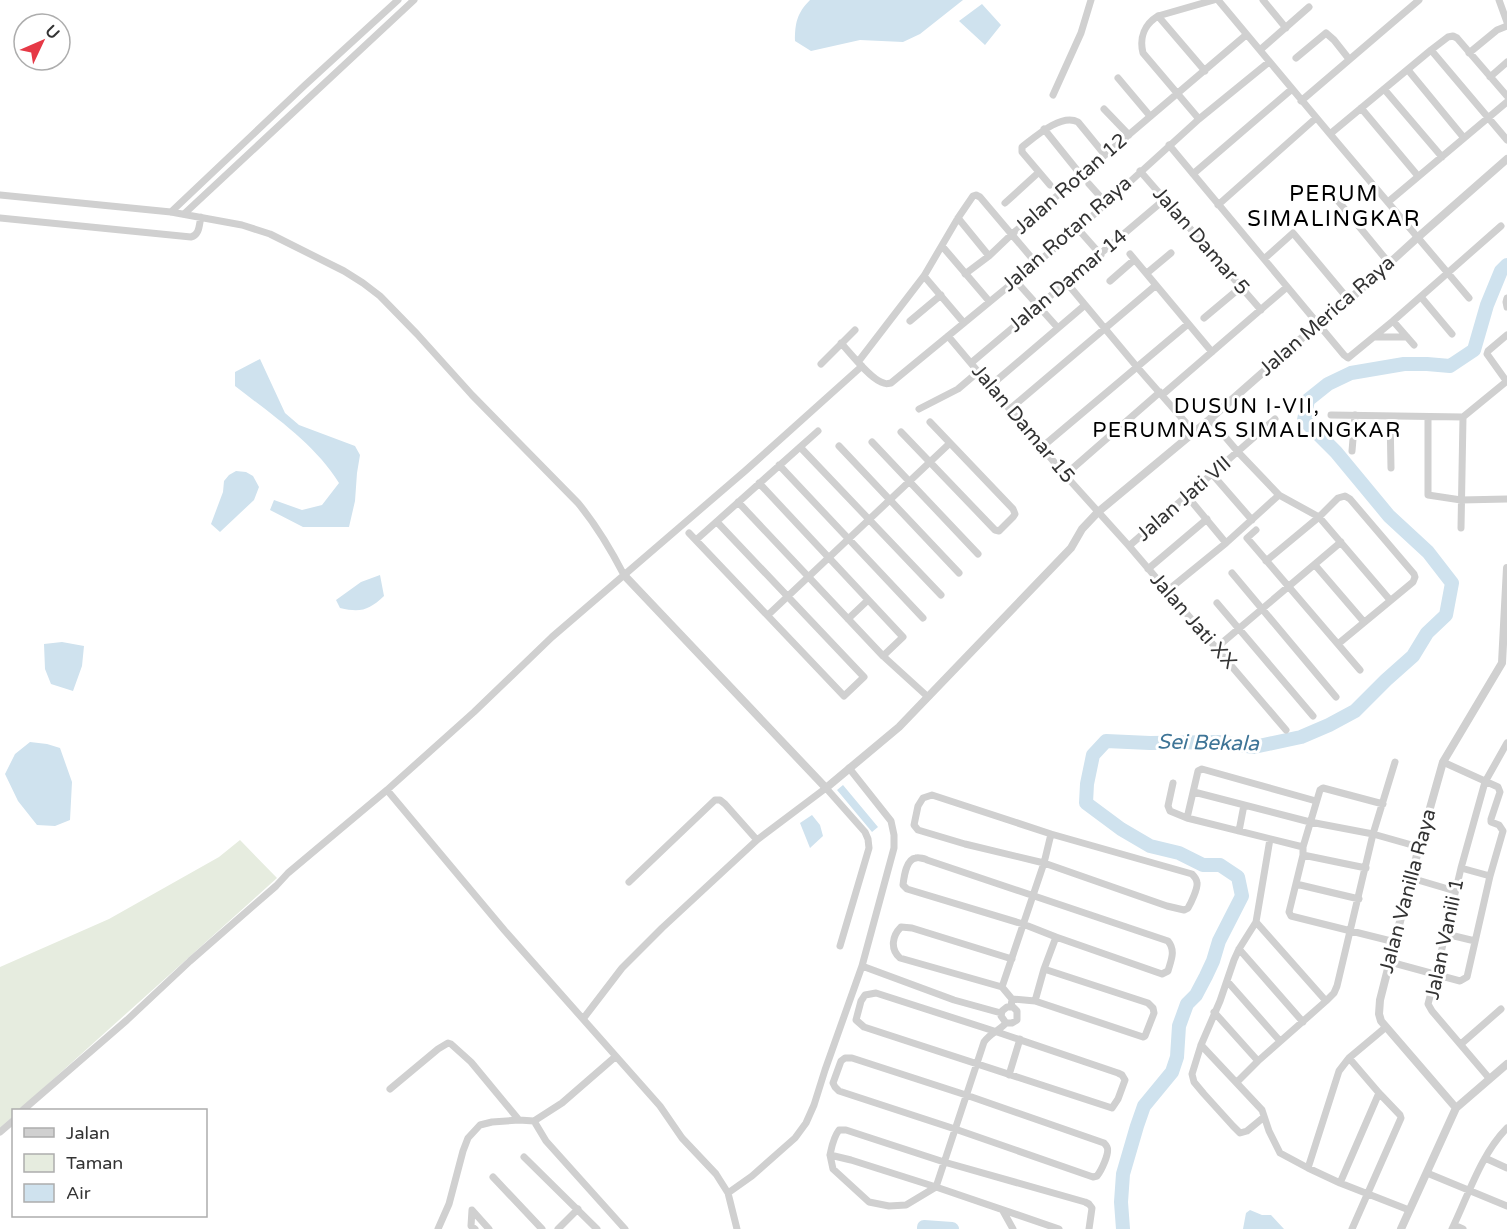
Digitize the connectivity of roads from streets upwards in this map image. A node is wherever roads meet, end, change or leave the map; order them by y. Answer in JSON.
{"nodes":[{"id":1,"x":398,"y":0,"type":"edge"},
{"id":2,"x":414,"y":0,"type":"edge"},
{"id":3,"x":1090,"y":0,"type":"edge"},
{"id":4,"x":1216,"y":0,"type":"edge"},
{"id":5,"x":1419,"y":0,"type":"edge"},
{"id":6,"x":1267,"y":2,"type":"edge"},
{"id":7,"x":1503,"y":4,"type":"edge"},
{"id":8,"x":1309,"y":7,"type":"dead end"},
{"id":9,"x":1158,"y":16,"type":"junction"},
{"id":10,"x":1507,"y":24,"type":"edge"},
{"id":11,"x":1287,"y":28,"type":"junction"},
{"id":12,"x":1246,"y":35,"type":"junction"},
{"id":13,"x":350,"y":44,"type":"junction"},
{"id":14,"x":1260,"y":50,"type":"junction"},
{"id":15,"x":1431,"y":50,"type":"junction"},
{"id":16,"x":358,"y":52,"type":"junction"},
{"id":17,"x":1469,"y":53,"type":"junction"},
{"id":18,"x":1296,"y":58,"type":"dead end"},
{"id":19,"x":1349,"y":59,"type":"junction"},
{"id":20,"x":1269,"y":62,"type":"junction"},
{"id":21,"x":1507,"y":62,"type":"edge"},
{"id":22,"x":1407,"y":70,"type":"junction"},
{"id":23,"x":1205,"y":71,"type":"junction"},
{"id":24,"x":1491,"y":77,"type":"junction"},
{"id":25,"x":1118,"y":78,"type":"dead end"},
{"id":26,"x":1292,"y":89,"type":"junction"},
{"id":27,"x":1384,"y":89,"type":"junction"},
{"id":28,"x":1177,"y":93,"type":"junction"},
{"id":29,"x":1053,"y":95,"type":"dead end"},
{"id":30,"x":1507,"y":96,"type":"edge"},
{"id":31,"x":1301,"y":101,"type":"junction"},
{"id":32,"x":1507,"y":102,"type":"edge"},
{"id":33,"x":1361,"y":108,"type":"junction"},
{"id":34,"x":1104,"y":109,"type":"dead end"},
{"id":35,"x":1150,"y":116,"type":"junction"},
{"id":36,"x":1199,"y":118,"type":"junction"},
{"id":37,"x":1316,"y":118,"type":"junction"},
{"id":38,"x":1487,"y":118,"type":"junction"},
{"id":39,"x":1044,"y":129,"type":"junction"},
{"id":40,"x":1330,"y":134,"type":"junction"},
{"id":41,"x":1129,"y":135,"type":"junction"},
{"id":42,"x":1464,"y":138,"type":"junction"},
{"id":43,"x":1507,"y":140,"type":"edge"},
{"id":44,"x":1170,"y":145,"type":"junction"},
{"id":45,"x":1105,"y":155,"type":"junction"},
{"id":46,"x":1442,"y":156,"type":"junction"},
{"id":47,"x":1507,"y":159,"type":"edge"},
{"id":48,"x":1140,"y":171,"type":"junction"},
{"id":49,"x":1039,"y":172,"type":"junction"},
{"id":50,"x":1193,"y":174,"type":"junction"},
{"id":51,"x":1081,"y":176,"type":"junction"},
{"id":52,"x":1418,"y":176,"type":"junction"},
{"id":53,"x":1089,"y":184,"type":"dead end"},
{"id":54,"x":1050,"y":185,"type":"dead end"},
{"id":55,"x":0,"y":195,"type":"edge"},
{"id":56,"x":1334,"y":196,"type":"dead end"},
{"id":57,"x":1165,"y":199,"type":"junction"},
{"id":58,"x":1388,"y":202,"type":"junction"},
{"id":59,"x":1005,"y":203,"type":"dead end"},
{"id":60,"x":1106,"y":203,"type":"junction"},
{"id":61,"x":1218,"y":205,"type":"junction"},
{"id":62,"x":171,"y":212,"type":"junction"},
{"id":63,"x":184,"y":214,"type":"junction"},
{"id":64,"x":201,"y":217,"type":"junction"},
{"id":65,"x":0,"y":218,"type":"edge"},
{"id":66,"x":958,"y":218,"type":"junction"},
{"id":67,"x":1501,"y":226,"type":"dead end"},
{"id":68,"x":1078,"y":229,"type":"junction"},
{"id":69,"x":1011,"y":235,"type":"junction"},
{"id":70,"x":1417,"y":238,"type":"junction"},
{"id":71,"x":942,"y":246,"type":"junction"},
{"id":72,"x":1171,"y":253,"type":"dead end"},
{"id":73,"x":1101,"y":255,"type":"junction"},
{"id":74,"x":989,"y":256,"type":"junction"},
{"id":75,"x":1264,"y":259,"type":"junction"},
{"id":76,"x":1036,"y":263,"type":"junction"},
{"id":77,"x":1389,"y":263,"type":"junction"},
{"id":78,"x":1147,"y":273,"type":"junction"},
{"id":79,"x":1448,"y":273,"type":"junction"},
{"id":80,"x":965,"y":274,"type":"junction"},
{"id":81,"x":924,"y":276,"type":"junction"},
{"id":82,"x":1015,"y":280,"type":"junction"},
{"id":83,"x":1110,"y":281,"type":"dead end"},
{"id":84,"x":1066,"y":282,"type":"junction"},
{"id":85,"x":1155,"y":286,"type":"junction"},
{"id":86,"x":1241,"y":286,"type":"junction"},
{"id":87,"x":1287,"y":287,"type":"junction"},
{"id":88,"x":941,"y":295,"type":"junction"},
{"id":89,"x":1421,"y":297,"type":"junction"},
{"id":90,"x":1469,"y":298,"type":"dead end"},
{"id":91,"x":1507,"y":298,"type":"edge"},
{"id":92,"x":1349,"y":300,"type":"junction"},
{"id":93,"x":989,"y":301,"type":"junction"},
{"id":94,"x":1085,"y":305,"type":"junction"},
{"id":95,"x":1038,"y":306,"type":"junction"},
{"id":96,"x":1507,"y":307,"type":"edge"},
{"id":97,"x":1261,"y":310,"type":"junction"},
{"id":98,"x":1204,"y":318,"type":"dead end"},
{"id":99,"x":910,"y":321,"type":"dead end"},
{"id":100,"x":1393,"y":321,"type":"junction"},
{"id":101,"x":964,"y":323,"type":"junction"},
{"id":102,"x":1188,"y":324,"type":"junction"},
{"id":103,"x":1319,"y":324,"type":"junction"},
{"id":104,"x":1058,"y":328,"type":"junction"},
{"id":105,"x":1105,"y":328,"type":"junction"},
{"id":106,"x":855,"y":330,"type":"dead end"},
{"id":107,"x":1452,"y":334,"type":"dead end"},
{"id":108,"x":1507,"y":335,"type":"edge"},
{"id":109,"x":948,"y":336,"type":"junction"},
{"id":110,"x":1375,"y":336,"type":"junction"},
{"id":111,"x":1407,"y":338,"type":"junction"},
{"id":112,"x":841,"y":343,"type":"junction"},
{"id":113,"x":1413,"y":345,"type":"dead end"},
{"id":114,"x":1212,"y":352,"type":"junction"},
{"id":115,"x":971,"y":363,"type":"junction"},
{"id":116,"x":821,"y":364,"type":"dead end"},
{"id":117,"x":860,"y":364,"type":"junction"},
{"id":118,"x":1137,"y":367,"type":"junction"},
{"id":119,"x":978,"y":372,"type":"junction"},
{"id":120,"x":1507,"y":382,"type":"edge"},
{"id":121,"x":990,"y":386,"type":"junction"},
{"id":122,"x":1161,"y":394,"type":"junction"},
{"id":123,"x":920,"y":409,"type":"dead end"},
{"id":124,"x":1010,"y":409,"type":"junction"},
{"id":125,"x":1331,"y":415,"type":"dead end"},
{"id":126,"x":1355,"y":415,"type":"junction"},
{"id":127,"x":1390,"y":416,"type":"junction"},
{"id":128,"x":1463,"y":417,"type":"junction"},
{"id":129,"x":1428,"y":418,"type":"junction"},
{"id":130,"x":1210,"y":419,"type":"junction"},
{"id":131,"x":1275,"y":419,"type":"dead end"},
{"id":132,"x":930,"y":422,"type":"dead end"},
{"id":133,"x":818,"y":431,"type":"dead end"},
{"id":134,"x":901,"y":432,"type":"dead end"},
{"id":135,"x":1194,"y":432,"type":"junction"},
{"id":136,"x":872,"y":441,"type":"dead end"},
{"id":137,"x":950,"y":443,"type":"junction"},
{"id":138,"x":839,"y":446,"type":"dead end"},
{"id":139,"x":800,"y":447,"type":"junction"},
{"id":140,"x":1042,"y":447,"type":"junction"},
{"id":141,"x":1352,"y":451,"type":"dead end"},
{"id":142,"x":1238,"y":452,"type":"junction"},
{"id":143,"x":930,"y":462,"type":"junction"},
{"id":144,"x":779,"y":465,"type":"junction"},
{"id":145,"x":1391,"y":468,"type":"dead end"},
{"id":146,"x":1212,"y":474,"type":"junction"},
{"id":147,"x":1065,"y":475,"type":"junction"},
{"id":148,"x":910,"y":481,"type":"junction"},
{"id":149,"x":759,"y":483,"type":"junction"},
{"id":150,"x":1279,"y":495,"type":"junction"},
{"id":151,"x":1187,"y":496,"type":"junction"},
{"id":152,"x":1507,"y":499,"type":"edge"},
{"id":153,"x":890,"y":500,"type":"junction"},
{"id":154,"x":1461,"y":500,"type":"junction"},
{"id":155,"x":738,"y":502,"type":"junction"},
{"id":156,"x":1098,"y":512,"type":"junction"},
{"id":157,"x":1319,"y":517,"type":"junction"},
{"id":158,"x":868,"y":519,"type":"junction"},
{"id":159,"x":1207,"y":519,"type":"junction"},
{"id":160,"x":1252,"y":520,"type":"junction"},
{"id":161,"x":717,"y":522,"type":"junction"},
{"id":162,"x":1461,"y":528,"type":"dead end"},
{"id":163,"x":1256,"y":530,"type":"dead end"},
{"id":164,"x":689,"y":533,"type":"dead end"},
{"id":165,"x":848,"y":538,"type":"junction"},
{"id":166,"x":696,"y":540,"type":"junction"},
{"id":167,"x":1341,"y":542,"type":"junction"},
{"id":168,"x":1226,"y":543,"type":"junction"},
{"id":169,"x":1129,"y":546,"type":"junction"},
{"id":170,"x":978,"y":554,"type":"dead end"},
{"id":171,"x":828,"y":558,"type":"junction"},
{"id":172,"x":1266,"y":561,"type":"junction"},
{"id":173,"x":1315,"y":565,"type":"junction"},
{"id":174,"x":1507,"y":568,"type":"edge"},
{"id":175,"x":1148,"y":569,"type":"junction"},
{"id":176,"x":959,"y":573,"type":"dead end"},
{"id":177,"x":1232,"y":573,"type":"dead end"},
{"id":178,"x":624,"y":575,"type":"junction"},
{"id":179,"x":808,"y":577,"type":"junction"},
{"id":180,"x":1507,"y":580,"type":"edge"},
{"id":181,"x":1289,"y":587,"type":"junction"},
{"id":182,"x":1167,"y":591,"type":"junction"},
{"id":183,"x":941,"y":595,"type":"dead end"},
{"id":184,"x":788,"y":597,"type":"junction"},
{"id":185,"x":868,"y":600,"type":"junction"},
{"id":186,"x":1390,"y":600,"type":"junction"},
{"id":187,"x":1216,"y":603,"type":"dead end"},
{"id":188,"x":1263,"y":609,"type":"junction"},
{"id":189,"x":768,"y":615,"type":"junction"},
{"id":190,"x":923,"y":618,"type":"dead end"},
{"id":191,"x":848,"y":619,"type":"junction"},
{"id":192,"x":1364,"y":622,"type":"junction"},
{"id":193,"x":1238,"y":628,"type":"junction"},
{"id":194,"x":1338,"y":644,"type":"junction"},
{"id":195,"x":1216,"y":648,"type":"junction"},
{"id":196,"x":882,"y":656,"type":"junction"},
{"id":197,"x":1504,"y":663,"type":"edge"},
{"id":198,"x":1360,"y":670,"type":"dead end"},
{"id":199,"x":928,"y":697,"type":"junction"},
{"id":200,"x":1336,"y":697,"type":"dead end"},
{"id":201,"x":1313,"y":716,"type":"dead end"},
{"id":202,"x":1286,"y":730,"type":"dead end"},
{"id":203,"x":1507,"y":743,"type":"edge"},
{"id":204,"x":1395,"y":762,"type":"dead end"},
{"id":205,"x":1443,"y":762,"type":"junction"},
{"id":206,"x":849,"y":768,"type":"junction"},
{"id":207,"x":1485,"y":782,"type":"junction"},
{"id":208,"x":1173,"y":783,"type":"dead end"},
{"id":209,"x":826,"y":788,"type":"junction"},
{"id":210,"x":387,"y":790,"type":"junction"},
{"id":211,"x":1194,"y":792,"type":"junction"},
{"id":212,"x":1316,"y":801,"type":"junction"},
{"id":213,"x":1383,"y":804,"type":"junction"},
{"id":214,"x":1245,"y":805,"type":"junction"},
{"id":215,"x":1187,"y":818,"type":"junction"},
{"id":216,"x":1310,"y":822,"type":"junction"},
{"id":217,"x":1239,"y":831,"type":"junction"},
{"id":218,"x":1051,"y":834,"type":"junction"},
{"id":219,"x":1373,"y":834,"type":"junction"},
{"id":220,"x":1270,"y":839,"type":"junction"},
{"id":221,"x":757,"y":840,"type":"junction"},
{"id":222,"x":1419,"y":847,"type":"junction"},
{"id":223,"x":1303,"y":851,"type":"junction"},
{"id":224,"x":1044,"y":863,"type":"junction"},
{"id":225,"x":1366,"y":868,"type":"junction"},
{"id":226,"x":1461,"y":868,"type":"junction"},
{"id":227,"x":1490,"y":876,"type":"junction"},
{"id":228,"x":1411,"y":878,"type":"junction"},
{"id":229,"x":629,"y":882,"type":"dead end"},
{"id":230,"x":1296,"y":884,"type":"junction"},
{"id":231,"x":1455,"y":891,"type":"junction"},
{"id":232,"x":1033,"y":895,"type":"junction"},
{"id":233,"x":1359,"y":899,"type":"junction"},
{"id":234,"x":1256,"y":922,"type":"junction"},
{"id":235,"x":1023,"y":924,"type":"junction"},
{"id":236,"x":1351,"y":931,"type":"junction"},
{"id":237,"x":1446,"y":934,"type":"junction"},
{"id":238,"x":1056,"y":937,"type":"junction"},
{"id":239,"x":1475,"y":941,"type":"junction"},
{"id":240,"x":1395,"y":942,"type":"junction"},
{"id":241,"x":840,"y":946,"type":"dead end"},
{"id":242,"x":1239,"y":949,"type":"junction"},
{"id":243,"x":1012,"y":959,"type":"junction"},
{"id":244,"x":1390,"y":962,"type":"junction"},
{"id":245,"x":862,"y":966,"type":"junction"},
{"id":246,"x":1044,"y":969,"type":"junction"},
{"id":247,"x":1436,"y":974,"type":"junction"},
{"id":248,"x":1227,"y":981,"type":"junction"},
{"id":249,"x":1002,"y":987,"type":"junction"},
{"id":250,"x":1035,"y":1001,"type":"junction"},
{"id":251,"x":1326,"y":1001,"type":"junction"},
{"id":252,"x":1011,"y":1003,"type":"junction"},
{"id":253,"x":1501,"y":1009,"type":"dead end"},
{"id":254,"x":1214,"y":1012,"type":"junction"},
{"id":255,"x":1001,"y":1013,"type":"junction"},
{"id":256,"x":583,"y":1019,"type":"junction"},
{"id":257,"x":1303,"y":1022,"type":"junction"},
{"id":258,"x":1006,"y":1023,"type":"junction"},
{"id":259,"x":1386,"y":1027,"type":"junction"},
{"id":260,"x":994,"y":1031,"type":"junction"},
{"id":261,"x":1020,"y":1040,"type":"junction"},
{"id":262,"x":1280,"y":1041,"type":"junction"},
{"id":263,"x":1461,"y":1044,"type":"junction"},
{"id":264,"x":1201,"y":1045,"type":"junction"},
{"id":265,"x":615,"y":1057,"type":"junction"},
{"id":266,"x":1349,"y":1058,"type":"junction"},
{"id":267,"x":1258,"y":1060,"type":"junction"},
{"id":268,"x":977,"y":1063,"type":"junction"},
{"id":269,"x":1507,"y":1064,"type":"edge"},
{"id":270,"x":1010,"y":1075,"type":"junction"},
{"id":271,"x":1489,"y":1078,"type":"junction"},
{"id":272,"x":1237,"y":1082,"type":"junction"},
{"id":273,"x":390,"y":1089,"type":"dead end"},
{"id":274,"x":1379,"y":1093,"type":"junction"},
{"id":275,"x":966,"y":1095,"type":"junction"},
{"id":276,"x":1455,"y":1108,"type":"junction"},
{"id":277,"x":25,"y":1109,"type":"edge"},
{"id":278,"x":1264,"y":1117,"type":"junction"},
{"id":279,"x":519,"y":1120,"type":"junction"},
{"id":280,"x":534,"y":1121,"type":"junction"},
{"id":281,"x":12,"y":1122,"type":"edge"},
{"id":282,"x":1507,"y":1128,"type":"edge"},
{"id":283,"x":955,"y":1129,"type":"junction"},
{"id":284,"x":0,"y":1132,"type":"edge"},
{"id":285,"x":830,"y":1155,"type":"junction"},
{"id":286,"x":524,"y":1157,"type":"dead end"},
{"id":287,"x":1485,"y":1158,"type":"junction"},
{"id":288,"x":944,"y":1162,"type":"junction"},
{"id":289,"x":1308,"y":1168,"type":"junction"},
{"id":290,"x":1507,"y":1168,"type":"edge"},
{"id":291,"x":1426,"y":1173,"type":"junction"},
{"id":292,"x":493,"y":1177,"type":"dead end"},
{"id":293,"x":1340,"y":1183,"type":"junction"},
{"id":294,"x":936,"y":1186,"type":"junction"},
{"id":295,"x":1470,"y":1191,"type":"junction"},
{"id":296,"x":728,"y":1193,"type":"junction"},
{"id":297,"x":1368,"y":1194,"type":"junction"},
{"id":298,"x":1507,"y":1206,"type":"edge"},
{"id":299,"x":578,"y":1209,"type":"junction"},
{"id":300,"x":1003,"y":1210,"type":"junction"},
{"id":301,"x":1409,"y":1210,"type":"junction"},
{"id":302,"x":1453,"y":1227,"type":"edge"},
{"id":303,"x":438,"y":1229,"type":"edge"},
{"id":304,"x":475,"y":1229,"type":"edge"},
{"id":305,"x":489,"y":1229,"type":"edge"},
{"id":306,"x":542,"y":1229,"type":"edge"},
{"id":307,"x":558,"y":1229,"type":"edge"},
{"id":308,"x":597,"y":1229,"type":"edge"},
{"id":309,"x":624,"y":1229,"type":"edge"},
{"id":310,"x":737,"y":1229,"type":"edge"},
{"id":311,"x":1013,"y":1229,"type":"edge"},
{"id":312,"x":1059,"y":1229,"type":"edge"},
{"id":313,"x":1089,"y":1229,"type":"edge"},
{"id":314,"x":1352,"y":1229,"type":"edge"},
{"id":315,"x":1401,"y":1229,"type":"edge"},
{"id":316,"x":1463,"y":1229,"type":"edge"}],
"edges":[{"from":1,"to":13,"type":"street"},
{"from":2,"to":16,"type":"street"},
{"from":3,"to":29,"type":"street"},
{"from":4,"to":9,"type":"street"},
{"from":4,"to":12,"type":"street"},
{"from":5,"to":19,"type":"street"},
{"from":6,"to":11,"type":"street"},
{"from":7,"to":10,"type":"street"},
{"from":8,"to":11,"type":"street"},
{"from":9,"to":23,"type":"street"},
{"from":9,"to":28,"type":"street"},
{"from":10,"to":17,"type":"street"},
{"from":11,"to":14,"type":"street"},
{"from":12,"to":14,"type":"street"},
{"from":12,"to":23,"type":"street","name":"Jalan Rotan 12"},
{"from":13,"to":16,"type":"street"},
{"from":13,"to":62,"type":"street"},
{"from":14,"to":20,"type":"street"},
{"from":15,"to":17,"type":"street"},
{"from":15,"to":22,"type":"street"},
{"from":15,"to":38,"type":"street"},
{"from":16,"to":63,"type":"street"},
{"from":17,"to":24,"type":"street"},
{"from":18,"to":19,"type":"street"},
{"from":19,"to":31,"type":"street"},
{"from":20,"to":26,"type":"street"},
{"from":20,"to":36,"type":"street","name":"Jalan Rotan Raya"},
{"from":21,"to":24,"type":"street"},
{"from":22,"to":27,"type":"street"},
{"from":22,"to":42,"type":"street"},
{"from":23,"to":28,"type":"street","name":"Jalan Rotan 12"},
{"from":24,"to":30,"type":"street"},
{"from":25,"to":35,"type":"street"},
{"from":26,"to":31,"type":"street"},
{"from":26,"to":50,"type":"street"},
{"from":27,"to":33,"type":"street"},
{"from":27,"to":46,"type":"street"},
{"from":28,"to":35,"type":"street","name":"Jalan Rotan 12"},
{"from":28,"to":36,"type":"street"},
{"from":31,"to":37,"type":"street"},
{"from":32,"to":38,"type":"street"},
{"from":33,"to":40,"type":"street"},
{"from":33,"to":52,"type":"street"},
{"from":34,"to":41,"type":"street"},
{"from":35,"to":41,"type":"street","name":"Jalan Rotan 12"},
{"from":36,"to":44,"type":"street","name":"Jalan Rotan Raya"},
{"from":37,"to":40,"type":"street"},
{"from":37,"to":61,"type":"street"},
{"from":38,"to":42,"type":"street"},
{"from":38,"to":43,"type":"street"},
{"from":39,"to":45,"type":"street"},
{"from":39,"to":49,"type":"street"},
{"from":39,"to":51,"type":"street"},
{"from":40,"to":58,"type":"street"},
{"from":41,"to":45,"type":"street","name":"Jalan Rotan 12"},
{"from":42,"to":46,"type":"street"},
{"from":44,"to":48,"type":"street","name":"Jalan Rotan Raya"},
{"from":44,"to":50,"type":"street"},
{"from":45,"to":51,"type":"street","name":"Jalan Rotan 12"},
{"from":46,"to":52,"type":"street"},
{"from":47,"to":70,"type":"street","name":"Jalan Merica Raya"},
{"from":48,"to":57,"type":"street","name":"Jalan Damar 5"},
{"from":48,"to":60,"type":"street","name":"Jalan Rotan Raya"},
{"from":49,"to":54,"type":"street"},
{"from":49,"to":59,"type":"street"},
{"from":50,"to":61,"type":"street"},
{"from":51,"to":69,"type":"street","name":"Jalan Rotan 12"},
{"from":52,"to":58,"type":"street"},
{"from":53,"to":60,"type":"street"},
{"from":55,"to":62,"type":"street"},
{"from":56,"to":77,"type":"street"},
{"from":57,"to":73,"type":"street","name":"Jalan Damar 14"},
{"from":57,"to":86,"type":"street","name":"Jalan Damar 5"},
{"from":58,"to":70,"type":"street"},
{"from":60,"to":68,"type":"street","name":"Jalan Rotan Raya"},
{"from":61,"to":75,"type":"street"},
{"from":62,"to":63,"type":"street"},
{"from":63,"to":64,"type":"street"},
{"from":64,"to":65,"type":"street"},
{"from":64,"to":178,"type":"street"},
{"from":66,"to":69,"type":"street"},
{"from":66,"to":71,"type":"street"},
{"from":66,"to":74,"type":"street"},
{"from":67,"to":79,"type":"street"},
{"from":68,"to":73,"type":"street"},
{"from":68,"to":76,"type":"street","name":"Jalan Rotan Raya"},
{"from":69,"to":74,"type":"street","name":"Jalan Rotan 12"},
{"from":69,"to":76,"type":"street"},
{"from":70,"to":77,"type":"street","name":"Jalan Merica Raya"},
{"from":70,"to":79,"type":"street"},
{"from":71,"to":80,"type":"street"},
{"from":71,"to":81,"type":"street"},
{"from":72,"to":78,"type":"street"},
{"from":73,"to":84,"type":"street","name":"Jalan Damar 14"},
{"from":74,"to":80,"type":"street","name":"Jalan Rotan 12"},
{"from":75,"to":87,"type":"street"},
{"from":75,"to":92,"type":"street"},
{"from":76,"to":82,"type":"street","name":"Jalan Rotan Raya"},
{"from":77,"to":92,"type":"street","name":"Jalan Merica Raya"},
{"from":78,"to":83,"type":"street"},
{"from":78,"to":85,"type":"street"},
{"from":79,"to":89,"type":"street"},
{"from":79,"to":90,"type":"street"},
{"from":80,"to":93,"type":"street"},
{"from":81,"to":88,"type":"street"},
{"from":81,"to":117,"type":"street"},
{"from":82,"to":93,"type":"street","name":"Jalan Rotan Raya"},
{"from":82,"to":95,"type":"street"},
{"from":84,"to":94,"type":"street"},
{"from":84,"to":95,"type":"street","name":"Jalan Damar 14"},
{"from":85,"to":102,"type":"street"},
{"from":85,"to":105,"type":"street"},
{"from":86,"to":97,"type":"street","name":"Jalan Damar 5"},
{"from":86,"to":98,"type":"street"},
{"from":87,"to":97,"type":"street"},
{"from":87,"to":103,"type":"street"},
{"from":88,"to":99,"type":"street"},
{"from":88,"to":101,"type":"street"},
{"from":89,"to":100,"type":"street"},
{"from":89,"to":107,"type":"street"},
{"from":91,"to":96,"type":"street"},
{"from":92,"to":103,"type":"street","name":"Jalan Merica Raya"},
{"from":93,"to":101,"type":"street","name":"Jalan Rotan Raya"},
{"from":94,"to":104,"type":"street"},
{"from":94,"to":105,"type":"street"},
{"from":95,"to":104,"type":"street"},
{"from":95,"to":115,"type":"street","name":"Jalan Damar 14"},
{"from":97,"to":114,"type":"street"},
{"from":100,"to":110,"type":"street"},
{"from":100,"to":111,"type":"street"},
{"from":101,"to":109,"type":"street","name":"Jalan Rotan Raya"},
{"from":102,"to":114,"type":"street"},
{"from":102,"to":118,"type":"street"},
{"from":103,"to":110,"type":"street"},
{"from":103,"to":130,"type":"street","name":"Jalan Merica Raya"},
{"from":104,"to":121,"type":"street"},
{"from":105,"to":118,"type":"street"},
{"from":105,"to":124,"type":"street"},
{"from":106,"to":112,"type":"street"},
{"from":108,"to":120,"type":"street"},
{"from":109,"to":115,"type":"street","name":"Jalan Damar 15"},
{"from":109,"to":117,"type":"street","name":"Jalan Rotan Raya"},
{"from":110,"to":111,"type":"street"},
{"from":111,"to":113,"type":"street"},
{"from":112,"to":116,"type":"street"},
{"from":112,"to":117,"type":"street"},
{"from":114,"to":122,"type":"street"},
{"from":115,"to":119,"type":"street","name":"Jalan Damar 15"},
{"from":117,"to":178,"type":"street"},
{"from":118,"to":122,"type":"street"},
{"from":118,"to":140,"type":"street"},
{"from":119,"to":121,"type":"street","name":"Jalan Damar 15"},
{"from":119,"to":123,"type":"street"},
{"from":120,"to":128,"type":"street"},
{"from":121,"to":124,"type":"street","name":"Jalan Damar 15"},
{"from":122,"to":135,"type":"street"},
{"from":122,"to":147,"type":"street"},
{"from":124,"to":140,"type":"street","name":"Jalan Damar 15"},
{"from":125,"to":126,"type":"street"},
{"from":126,"to":127,"type":"street"},
{"from":126,"to":141,"type":"street"},
{"from":127,"to":129,"type":"street"},
{"from":127,"to":145,"type":"street"},
{"from":128,"to":129,"type":"street"},
{"from":128,"to":154,"type":"street"},
{"from":129,"to":154,"type":"street"},
{"from":130,"to":135,"type":"street","name":"Jalan Merica Raya"},
{"from":130,"to":142,"type":"street"},
{"from":131,"to":142,"type":"street","name":"Jalan Jati VII"},
{"from":132,"to":137,"type":"street"},
{"from":133,"to":139,"type":"street"},
{"from":134,"to":143,"type":"street"},
{"from":135,"to":156,"type":"street","name":"Jalan Merica Raya"},
{"from":136,"to":148,"type":"street"},
{"from":137,"to":143,"type":"street"},
{"from":137,"to":143,"type":"street"},
{"from":138,"to":153,"type":"street"},
{"from":139,"to":144,"type":"street"},
{"from":139,"to":158,"type":"street"},
{"from":140,"to":147,"type":"street","name":"Jalan Damar 15"},
{"from":142,"to":146,"type":"street","name":"Jalan Jati VII"},
{"from":142,"to":150,"type":"street"},
{"from":143,"to":148,"type":"street"},
{"from":144,"to":149,"type":"street"},
{"from":144,"to":165,"type":"street"},
{"from":146,"to":151,"type":"street","name":"Jalan Jati VII"},
{"from":146,"to":160,"type":"street"},
{"from":147,"to":156,"type":"street","name":"Jalan Damar 15"},
{"from":148,"to":153,"type":"street"},
{"from":148,"to":170,"type":"street"},
{"from":149,"to":155,"type":"street"},
{"from":149,"to":171,"type":"street"},
{"from":150,"to":157,"type":"street"},
{"from":150,"to":160,"type":"street"},
{"from":151,"to":159,"type":"street"},
{"from":151,"to":169,"type":"street","name":"Jalan Jati VII"},
{"from":152,"to":154,"type":"street"},
{"from":153,"to":158,"type":"street"},
{"from":153,"to":176,"type":"street"},
{"from":154,"to":162,"type":"street"},
{"from":155,"to":161,"type":"street"},
{"from":155,"to":179,"type":"street"},
{"from":156,"to":169,"type":"street","name":"Jalan Jati XX"},
{"from":156,"to":199,"type":"street","name":"Jalan Merica Raya"},
{"from":157,"to":167,"type":"street"},
{"from":157,"to":172,"type":"street"},
{"from":157,"to":186,"type":"street"},
{"from":158,"to":165,"type":"street"},
{"from":158,"to":183,"type":"street"},
{"from":159,"to":168,"type":"street"},
{"from":159,"to":175,"type":"street"},
{"from":160,"to":168,"type":"street"},
{"from":161,"to":166,"type":"street"},
{"from":161,"to":184,"type":"street"},
{"from":163,"to":172,"type":"street"},
{"from":164,"to":166,"type":"street"},
{"from":165,"to":171,"type":"street"},
{"from":165,"to":190,"type":"street"},
{"from":166,"to":189,"type":"street"},
{"from":167,"to":173,"type":"street"},
{"from":167,"to":186,"type":"street"},
{"from":168,"to":182,"type":"street"},
{"from":169,"to":175,"type":"street","name":"Jalan Jati XX"},
{"from":171,"to":179,"type":"street"},
{"from":171,"to":185,"type":"street"},
{"from":172,"to":181,"type":"street"},
{"from":173,"to":181,"type":"street"},
{"from":173,"to":192,"type":"street"},
{"from":174,"to":180,"type":"street"},
{"from":175,"to":182,"type":"street","name":"Jalan Jati XX"},
{"from":177,"to":188,"type":"street"},
{"from":178,"to":209,"type":"street"},
{"from":178,"to":210,"type":"street"},
{"from":179,"to":184,"type":"street"},
{"from":179,"to":191,"type":"street"},
{"from":180,"to":197,"type":"street"},
{"from":181,"to":188,"type":"street"},
{"from":181,"to":194,"type":"street"},
{"from":182,"to":195,"type":"street","name":"Jalan Jati XX"},
{"from":184,"to":189,"type":"street"},
{"from":184,"to":189,"type":"street"},
{"from":185,"to":191,"type":"street"},
{"from":185,"to":196,"type":"street"},
{"from":186,"to":192,"type":"street"},
{"from":187,"to":193,"type":"street"},
{"from":188,"to":193,"type":"street"},
{"from":188,"to":200,"type":"street"},
{"from":191,"to":196,"type":"street"},
{"from":192,"to":194,"type":"street"},
{"from":193,"to":195,"type":"street"},
{"from":193,"to":201,"type":"street"},
{"from":194,"to":198,"type":"street"},
{"from":195,"to":202,"type":"street","name":"Jalan Jati XX"},
{"from":196,"to":199,"type":"street"},
{"from":197,"to":205,"type":"street","name":"Jalan Vanilla Raya"},
{"from":199,"to":206,"type":"street","name":"Jalan Merica Raya"},
{"from":203,"to":207,"type":"street","name":"Jalan Vanili 1"},
{"from":204,"to":213,"type":"street"},
{"from":205,"to":207,"type":"street"},
{"from":205,"to":222,"type":"street","name":"Jalan Vanilla Raya"},
{"from":206,"to":209,"type":"street","name":"Jalan Merica Raya"},
{"from":206,"to":245,"type":"street"},
{"from":207,"to":226,"type":"street","name":"Jalan Vanili 1"},
{"from":207,"to":227,"type":"street"},
{"from":208,"to":215,"type":"street"},
{"from":209,"to":221,"type":"street"},
{"from":209,"to":241,"type":"street"},
{"from":210,"to":256,"type":"street"},
{"from":210,"to":277,"type":"street"},
{"from":211,"to":212,"type":"street"},
{"from":211,"to":214,"type":"street"},
{"from":211,"to":215,"type":"street"},
{"from":212,"to":213,"type":"street"},
{"from":212,"to":216,"type":"street"},
{"from":213,"to":219,"type":"street"},
{"from":214,"to":216,"type":"street"},
{"from":214,"to":217,"type":"street"},
{"from":215,"to":217,"type":"street"},
{"from":216,"to":219,"type":"street"},
{"from":216,"to":223,"type":"street"},
{"from":217,"to":220,"type":"street"},
{"from":218,"to":224,"type":"street"},
{"from":218,"to":224,"type":"street"},
{"from":218,"to":224,"type":"street"},
{"from":219,"to":222,"type":"street"},
{"from":219,"to":225,"type":"street"},
{"from":220,"to":223,"type":"street"},
{"from":220,"to":234,"type":"street"},
{"from":221,"to":229,"type":"street"},
{"from":221,"to":256,"type":"street"},
{"from":222,"to":228,"type":"street","name":"Jalan Vanilla Raya"},
{"from":223,"to":225,"type":"street"},
{"from":223,"to":230,"type":"street"},
{"from":224,"to":232,"type":"street"},
{"from":225,"to":233,"type":"street"},
{"from":226,"to":227,"type":"street"},
{"from":226,"to":231,"type":"street","name":"Jalan Vanili 1"},
{"from":227,"to":239,"type":"street"},
{"from":228,"to":231,"type":"street"},
{"from":228,"to":240,"type":"street","name":"Jalan Vanilla Raya"},
{"from":230,"to":233,"type":"street"},
{"from":230,"to":236,"type":"street"},
{"from":231,"to":237,"type":"street","name":"Jalan Vanili 1"},
{"from":232,"to":235,"type":"street"},
{"from":232,"to":235,"type":"street"},
{"from":232,"to":238,"type":"street"},
{"from":233,"to":236,"type":"street"},
{"from":234,"to":242,"type":"street"},
{"from":234,"to":251,"type":"street"},
{"from":235,"to":238,"type":"street"},
{"from":235,"to":243,"type":"street"},
{"from":236,"to":240,"type":"street"},
{"from":236,"to":251,"type":"street"},
{"from":237,"to":239,"type":"street"},
{"from":237,"to":247,"type":"street","name":"Jalan Vanili 1"},
{"from":238,"to":246,"type":"street"},
{"from":239,"to":247,"type":"street"},
{"from":240,"to":244,"type":"street","name":"Jalan Vanilla Raya"},
{"from":242,"to":248,"type":"street"},
{"from":242,"to":257,"type":"street"},
{"from":243,"to":249,"type":"street"},
{"from":243,"to":249,"type":"street"},
{"from":244,"to":247,"type":"street"},
{"from":244,"to":259,"type":"street","name":"Jalan Vanilla Raya"},
{"from":245,"to":255,"type":"street"},
{"from":245,"to":296,"type":"street"},
{"from":246,"to":250,"type":"street"},
{"from":246,"to":250,"type":"street"},
{"from":247,"to":263,"type":"street","name":"Jalan Vanili 1"},
{"from":248,"to":254,"type":"street"},
{"from":248,"to":262,"type":"street"},
{"from":249,"to":252,"type":"street"},
{"from":250,"to":252,"type":"street"},
{"from":251,"to":257,"type":"street"},
{"from":252,"to":255,"type":"street"},
{"from":252,"to":258,"type":"street"},
{"from":253,"to":263,"type":"street"},
{"from":254,"to":264,"type":"street"},
{"from":254,"to":267,"type":"street"},
{"from":255,"to":258,"type":"street"},
{"from":256,"to":265,"type":"street"},
{"from":257,"to":262,"type":"street"},
{"from":258,"to":260,"type":"street"},
{"from":259,"to":266,"type":"street"},
{"from":259,"to":276,"type":"street","name":"Jalan Vanilla Raya"},
{"from":260,"to":261,"type":"street"},
{"from":260,"to":268,"type":"street"},
{"from":260,"to":268,"type":"street"},
{"from":261,"to":270,"type":"street"},
{"from":261,"to":270,"type":"street"},
{"from":262,"to":267,"type":"street"},
{"from":263,"to":271,"type":"street","name":"Jalan Vanili 1"},
{"from":264,"to":272,"type":"street"},
{"from":264,"to":278,"type":"street"},
{"from":265,"to":280,"type":"street"},
{"from":265,"to":296,"type":"street"},
{"from":266,"to":274,"type":"street"},
{"from":266,"to":289,"type":"street"},
{"from":267,"to":272,"type":"street"},
{"from":268,"to":270,"type":"street"},
{"from":268,"to":275,"type":"street"},
{"from":269,"to":271,"type":"street"},
{"from":271,"to":276,"type":"street"},
{"from":272,"to":278,"type":"street"},
{"from":273,"to":279,"type":"street"},
{"from":274,"to":293,"type":"street"},
{"from":274,"to":297,"type":"street"},
{"from":275,"to":283,"type":"street"},
{"from":275,"to":283,"type":"street"},
{"from":275,"to":283,"type":"street"},
{"from":276,"to":291,"type":"street"},
{"from":278,"to":289,"type":"street"},
{"from":279,"to":280,"type":"street"},
{"from":279,"to":303,"type":"street"},
{"from":280,"to":309,"type":"street"},
{"from":281,"to":284,"type":"street"},
{"from":282,"to":287,"type":"street"},
{"from":283,"to":288,"type":"street"},
{"from":285,"to":288,"type":"street"},
{"from":285,"to":294,"type":"street"},
{"from":285,"to":294,"type":"street"},
{"from":286,"to":299,"type":"street"},
{"from":287,"to":290,"type":"street"},
{"from":287,"to":295,"type":"street"},
{"from":288,"to":294,"type":"street"},
{"from":288,"to":313,"type":"street"},
{"from":289,"to":293,"type":"street"},
{"from":291,"to":295,"type":"street"},
{"from":291,"to":301,"type":"street"},
{"from":292,"to":306,"type":"street"},
{"from":293,"to":297,"type":"street"},
{"from":294,"to":300,"type":"street"},
{"from":295,"to":298,"type":"street"},
{"from":295,"to":302,"type":"street"},
{"from":296,"to":310,"type":"street"},
{"from":297,"to":301,"type":"street"},
{"from":297,"to":314,"type":"street"},
{"from":299,"to":307,"type":"street"},
{"from":299,"to":308,"type":"street"},
{"from":300,"to":311,"type":"street"},
{"from":300,"to":312,"type":"street"},
{"from":301,"to":315,"type":"street"},
{"from":302,"to":316,"type":"street"},
{"from":304,"to":305,"type":"street"}]}
